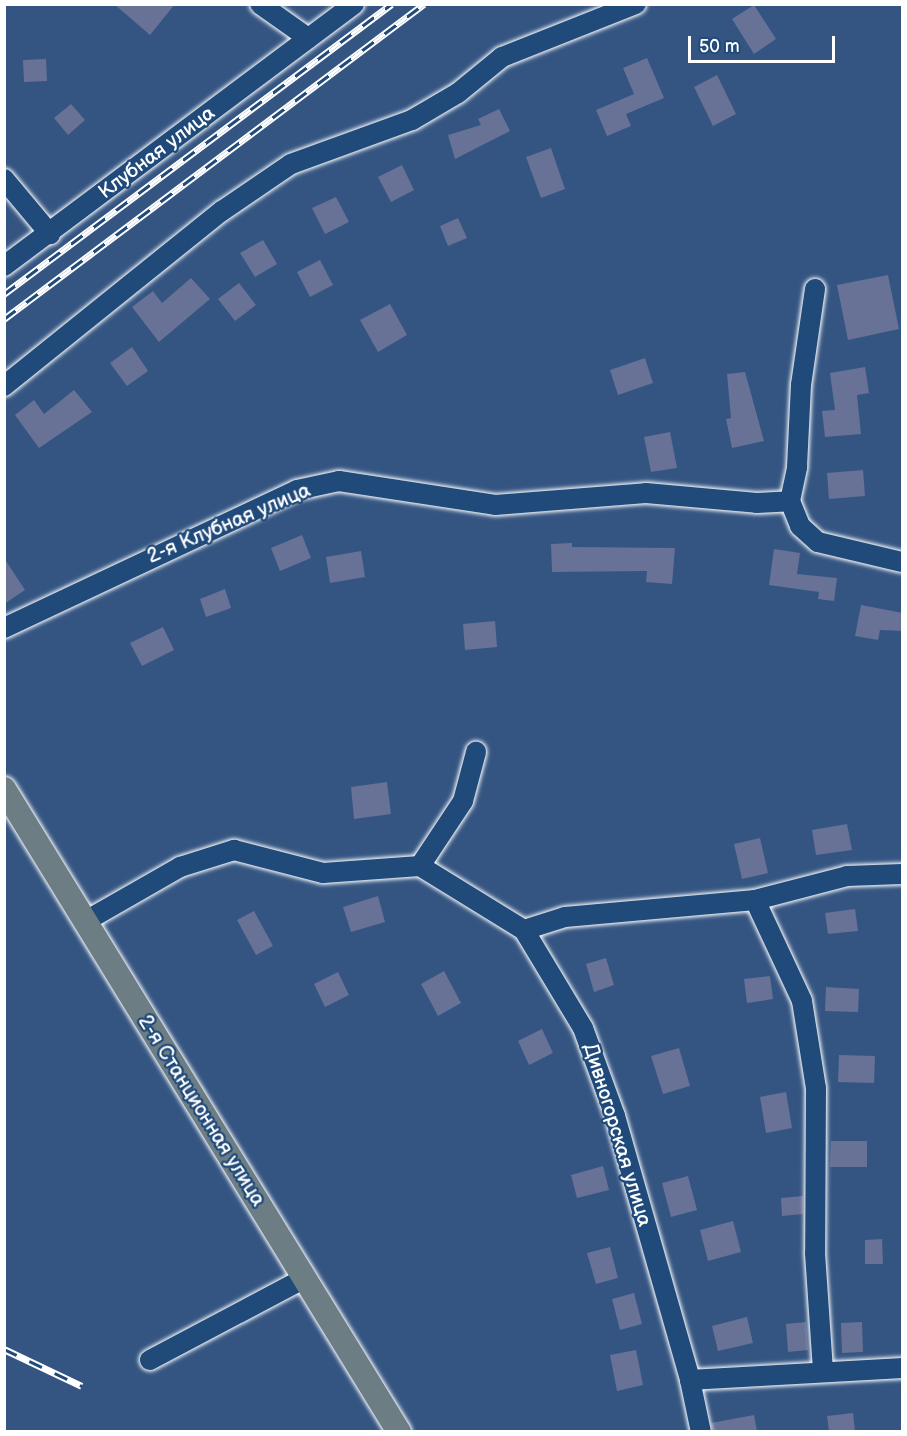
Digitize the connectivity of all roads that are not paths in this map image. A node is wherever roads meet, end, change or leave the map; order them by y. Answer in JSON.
{"nodes":[{"id":1,"x":260,"y":4,"type":"edge"},
{"id":2,"x":354,"y":4,"type":"edge"},
{"id":3,"x":636,"y":4,"type":"edge"},
{"id":4,"x":308,"y":38,"type":"junction"},
{"id":5,"x":4,"y":179,"type":"edge"},
{"id":6,"x":50,"y":234,"type":"junction"},
{"id":7,"x":4,"y":266,"type":"edge"},
{"id":8,"x":814,"y":289,"type":"dead end"},
{"id":9,"x":4,"y":386,"type":"edge"},
{"id":10,"x":790,"y":501,"type":"junction"},
{"id":11,"x":903,"y":562,"type":"edge"},
{"id":12,"x":4,"y":628,"type":"edge"},
{"id":13,"x":476,"y":752,"type":"dead end"},
{"id":14,"x":4,"y":789,"type":"edge"},
{"id":15,"x":420,"y":866,"type":"junction"},
{"id":16,"x":903,"y":874,"type":"edge"},
{"id":17,"x":755,"y":900,"type":"junction"},
{"id":18,"x":84,"y":922,"type":"junction"},
{"id":19,"x":524,"y":930,"type":"junction"},
{"id":20,"x":305,"y":1278,"type":"junction"},
{"id":21,"x":150,"y":1360,"type":"dead end"},
{"id":22,"x":903,"y":1368,"type":"edge"},
{"id":23,"x":823,"y":1370,"type":"junction"},
{"id":24,"x":690,"y":1380,"type":"junction"},
{"id":25,"x":399,"y":1431,"type":"edge"},
{"id":26,"x":701,"y":1431,"type":"edge"}],
"edges":[{"from":1,"to":4,"type":"street"},
{"from":2,"to":4,"type":"street","name":"Клубная улица"},
{"from":3,"to":9,"type":"street"},
{"from":4,"to":6,"type":"street","name":"Клубная улица"},
{"from":5,"to":6,"type":"street"},
{"from":6,"to":7,"type":"street","name":"Клубная улица"},
{"from":8,"to":10,"type":"street"},
{"from":10,"to":11,"type":"street"},
{"from":10,"to":12,"type":"street","name":"2-я Клубная улица"},
{"from":13,"to":15,"type":"street"},
{"from":14,"to":18,"type":"main road","name":"2-я Станционная улица"},
{"from":15,"to":18,"type":"street"},
{"from":15,"to":19,"type":"street","name":"Дивногорская улица"},
{"from":16,"to":17,"type":"street"},
{"from":17,"to":19,"type":"street"},
{"from":17,"to":23,"type":"street"},
{"from":18,"to":20,"type":"main road","name":"2-я Станционная улица"},
{"from":19,"to":24,"type":"street","name":"Дивногорская улица"},
{"from":20,"to":21,"type":"street"},
{"from":20,"to":25,"type":"main road","name":"2-я Станционная улица"},
{"from":22,"to":23,"type":"street"},
{"from":23,"to":24,"type":"street"},
{"from":24,"to":26,"type":"street","name":"Дивногорская улица"}]}
